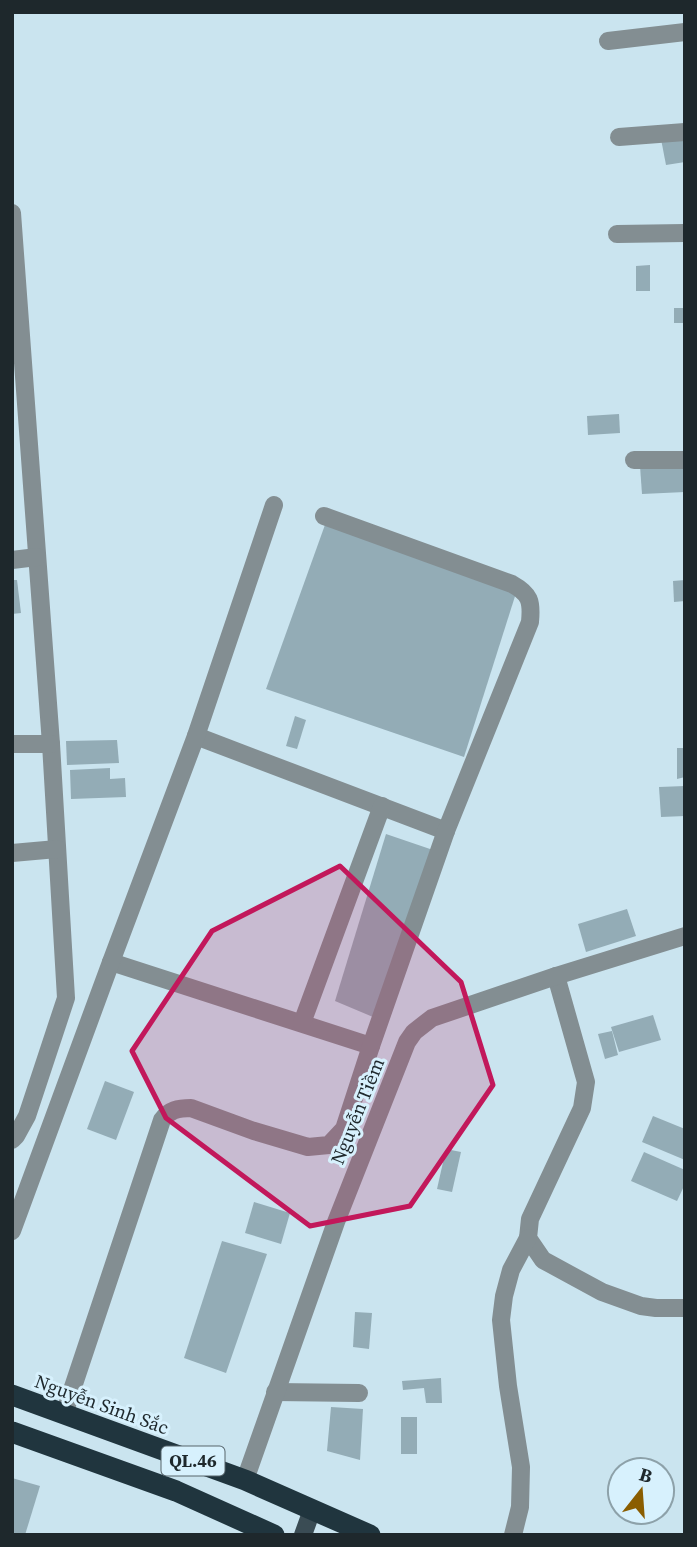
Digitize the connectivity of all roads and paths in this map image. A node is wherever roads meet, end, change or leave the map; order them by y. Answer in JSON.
{"nodes":[{"id":1,"x":685,"y":32,"type":"edge"},
{"id":2,"x":608,"y":41,"type":"dead end"},
{"id":3,"x":685,"y":132,"type":"edge"},
{"id":4,"x":619,"y":137,"type":"dead end"},
{"id":5,"x":12,"y":213,"type":"edge"},
{"id":6,"x":685,"y":233,"type":"edge"},
{"id":7,"x":617,"y":234,"type":"dead end"},
{"id":8,"x":634,"y":460,"type":"dead end"},
{"id":9,"x":685,"y":460,"type":"edge"},
{"id":10,"x":274,"y":505,"type":"dead end"},
{"id":11,"x":324,"y":516,"type":"dead end"},
{"id":12,"x":37,"y":557,"type":"junction"},
{"id":13,"x":12,"y":560,"type":"edge"},
{"id":14,"x":196,"y":736,"type":"junction"},
{"id":15,"x":12,"y":744,"type":"edge"},
{"id":16,"x":51,"y":744,"type":"junction"},
{"id":17,"x":382,"y":806,"type":"junction"},
{"id":18,"x":446,"y":831,"type":"junction"},
{"id":19,"x":57,"y":849,"type":"junction"},
{"id":20,"x":12,"y":853,"type":"edge"},
{"id":21,"x":685,"y":936,"type":"edge"},
{"id":22,"x":111,"y":962,"type":"junction"},
{"id":23,"x":556,"y":976,"type":"junction"},
{"id":24,"x":302,"y":1023,"type":"junction"},
{"id":25,"x":371,"y":1046,"type":"junction"},
{"id":26,"x":12,"y":1140,"type":"edge"},
{"id":27,"x":12,"y":1231,"type":"edge"},
{"id":28,"x":528,"y":1238,"type":"junction"},
{"id":29,"x":685,"y":1307,"type":"edge"},
{"id":30,"x":275,"y":1392,"type":"junction"},
{"id":31,"x":359,"y":1393,"type":"dead end"},
{"id":32,"x":12,"y":1395,"type":"edge"},
{"id":33,"x":64,"y":1414,"type":"junction"},
{"id":34,"x":12,"y":1432,"type":"edge"},
{"id":35,"x":245,"y":1480,"type":"junction"},
{"id":36,"x":312,"y":1510,"type":"junction"},
{"id":37,"x":274,"y":1535,"type":"edge"},
{"id":38,"x":303,"y":1535,"type":"edge"},
{"id":39,"x":370,"y":1535,"type":"edge"},
{"id":40,"x":513,"y":1535,"type":"edge"}],
"edges":[{"from":1,"to":2,"type":"street"},
{"from":3,"to":4,"type":"street"},
{"from":5,"to":12,"type":"street"},
{"from":6,"to":7,"type":"street"},
{"from":8,"to":9,"type":"street"},
{"from":10,"to":14,"type":"street"},
{"from":11,"to":18,"type":"street"},
{"from":12,"to":13,"type":"street"},
{"from":12,"to":16,"type":"street"},
{"from":14,"to":17,"type":"street"},
{"from":14,"to":22,"type":"street"},
{"from":15,"to":16,"type":"street"},
{"from":16,"to":19,"type":"street"},
{"from":17,"to":18,"type":"street"},
{"from":17,"to":24,"type":"street"},
{"from":18,"to":25,"type":"street"},
{"from":19,"to":20,"type":"street"},
{"from":19,"to":26,"type":"street"},
{"from":21,"to":23,"type":"street","name":"Nguyễn Tiềm"},
{"from":22,"to":24,"type":"street"},
{"from":22,"to":27,"type":"street"},
{"from":23,"to":28,"type":"street"},
{"from":23,"to":30,"type":"street","name":"Nguyễn Tiềm"},
{"from":24,"to":25,"type":"street"},
{"from":25,"to":33,"type":"street"},
{"from":28,"to":29,"type":"street"},
{"from":28,"to":40,"type":"street"},
{"from":30,"to":31,"type":"street"},
{"from":30,"to":35,"type":"street","name":"Nguyễn Tiềm"},
{"from":32,"to":33,"type":"highway","name":"Nguyễn Sinh Sắc","number":"QL.46"},
{"from":33,"to":35,"type":"highway","name":"Nguyễn Sinh Sắc","number":"QL.46"},
{"from":34,"to":37,"type":"highway","number":"QL.46"},
{"from":35,"to":36,"type":"highway","name":"Nguyễn Sinh Sắc","number":"QL.46"},
{"from":36,"to":38,"type":"main road"},
{"from":36,"to":39,"type":"highway","name":"Nguyễn Sinh Sắc","number":"QL.46"}]}
